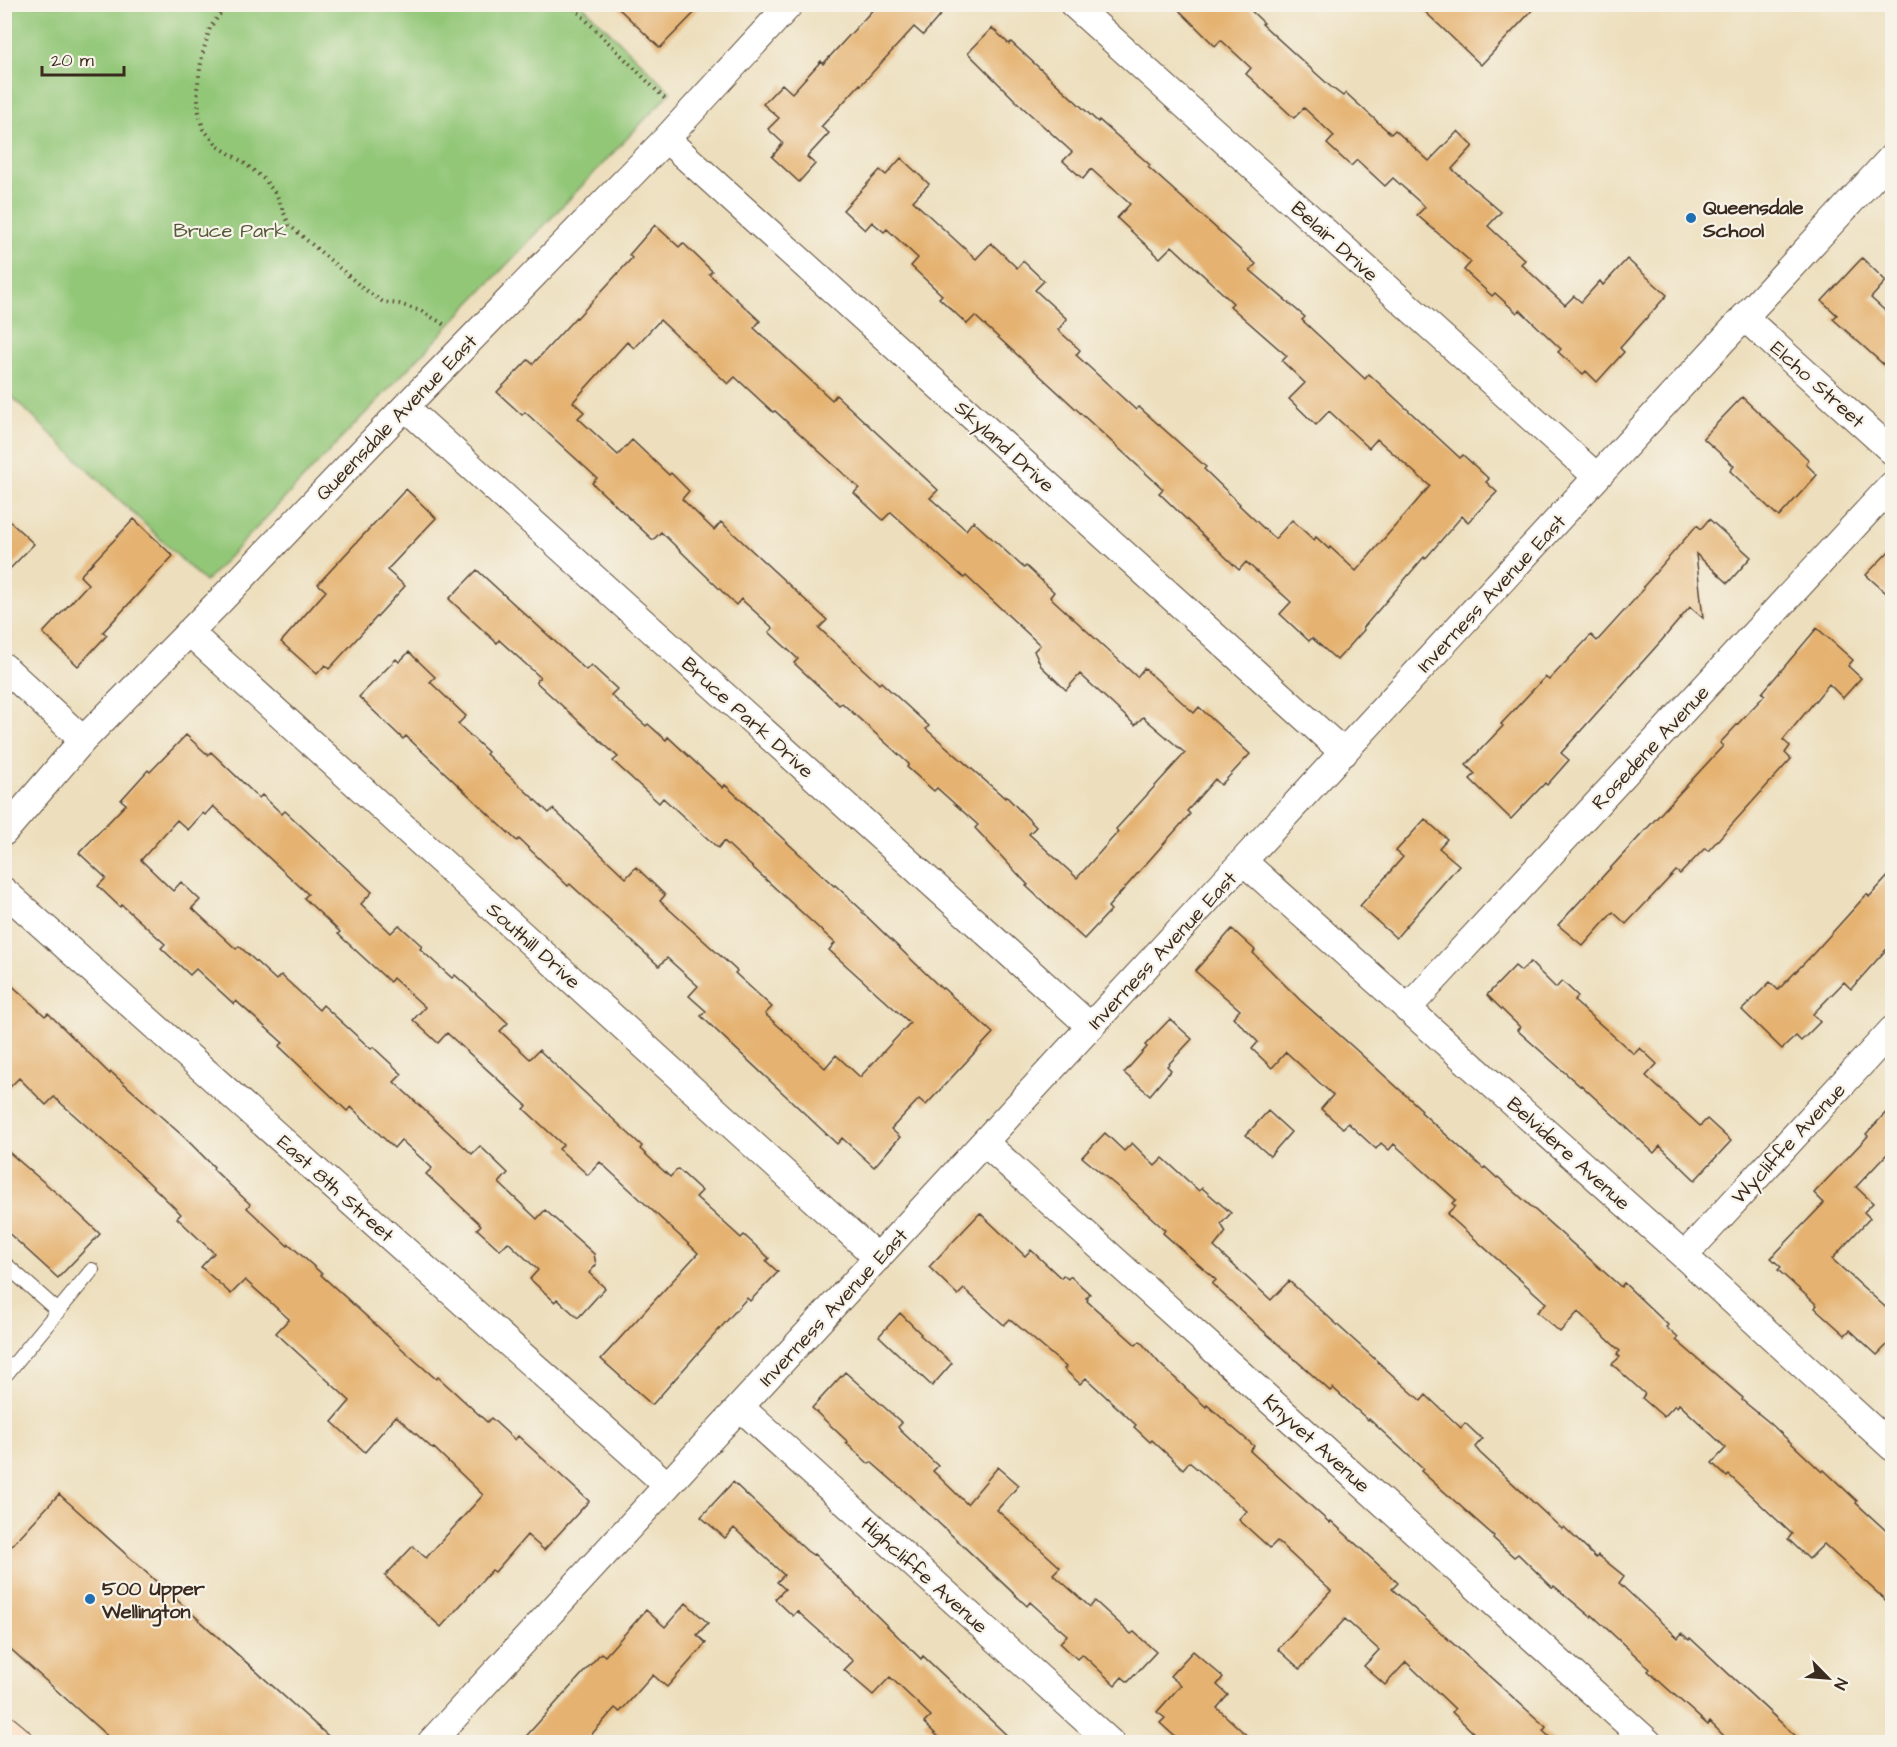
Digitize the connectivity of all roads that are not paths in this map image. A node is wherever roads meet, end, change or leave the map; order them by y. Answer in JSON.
{"nodes":[{"id":1,"x":790,"y":4,"type":"edge"},
{"id":2,"x":1073,"y":4,"type":"edge"},
{"id":3,"x":666,"y":139,"type":"junction"},
{"id":4,"x":1893,"y":157,"type":"edge"},
{"id":5,"x":1744,"y":317,"type":"junction"},
{"id":6,"x":405,"y":407,"type":"junction"},
{"id":7,"x":1893,"y":451,"type":"edge"},
{"id":8,"x":1598,"y":477,"type":"junction"},
{"id":9,"x":1893,"y":485,"type":"edge"},
{"id":10,"x":189,"y":632,"type":"junction"},
{"id":11,"x":4,"y":667,"type":"edge"},
{"id":12,"x":83,"y":740,"type":"junction"},
{"id":13,"x":1344,"y":753,"type":"junction"},
{"id":14,"x":4,"y":831,"type":"edge"},
{"id":15,"x":1244,"y":861,"type":"junction"},
{"id":16,"x":4,"y":891,"type":"edge"},
{"id":17,"x":1407,"y":1009,"type":"junction"},
{"id":18,"x":1090,"y":1027,"type":"junction"},
{"id":19,"x":1893,"y":1030,"type":"edge"},
{"id":20,"x":985,"y":1143,"type":"junction"},
{"id":21,"x":1684,"y":1256,"type":"junction"},
{"id":22,"x":878,"y":1258,"type":"junction"},
{"id":23,"x":4,"y":1263,"type":"edge"},
{"id":24,"x":92,"y":1270,"type":"dead end"},
{"id":25,"x":58,"y":1311,"type":"junction"},
{"id":26,"x":7,"y":1373,"type":"dead end"},
{"id":27,"x":740,"y":1407,"type":"junction"},
{"id":28,"x":1893,"y":1447,"type":"edge"},
{"id":29,"x":667,"y":1485,"type":"junction"},
{"id":30,"x":4,"y":1731,"type":"edge"},
{"id":31,"x":16,"y":1743,"type":"edge"},
{"id":32,"x":431,"y":1743,"type":"edge"},
{"id":33,"x":1110,"y":1743,"type":"edge"},
{"id":34,"x":1648,"y":1743,"type":"edge"}],
"edges":[{"from":1,"to":3,"type":"street","name":"Queensdale Avenue East"},
{"from":2,"to":8,"type":"street","name":"Belair Drive"},
{"from":3,"to":6,"type":"street","name":"Queensdale Avenue East"},
{"from":3,"to":13,"type":"street","name":"Skyland Drive"},
{"from":4,"to":5,"type":"street","name":"Inverness Avenue East"},
{"from":5,"to":7,"type":"street","name":"Elcho Street"},
{"from":5,"to":8,"type":"street","name":"Inverness Avenue East"},
{"from":6,"to":10,"type":"street","name":"Queensdale Avenue East"},
{"from":6,"to":18,"type":"street","name":"Bruce Park Drive"},
{"from":8,"to":13,"type":"street","name":"Inverness Avenue East"},
{"from":9,"to":17,"type":"street","name":"Rosedene Avenue"},
{"from":10,"to":12,"type":"street","name":"Queensdale Avenue East"},
{"from":10,"to":22,"type":"street","name":"Southill Drive"},
{"from":11,"to":12,"type":"street"},
{"from":12,"to":14,"type":"street","name":"Queensdale Avenue East"},
{"from":13,"to":15,"type":"street","name":"Inverness Avenue East"},
{"from":15,"to":17,"type":"street","name":"Belvidere Avenue"},
{"from":15,"to":18,"type":"street","name":"Inverness Avenue East"},
{"from":16,"to":29,"type":"street","name":"East 8th Street"},
{"from":17,"to":21,"type":"street","name":"Belvidere Avenue"},
{"from":18,"to":20,"type":"street","name":"Inverness Avenue East"},
{"from":19,"to":21,"type":"street","name":"Wycliffe Avenue"},
{"from":20,"to":22,"type":"street","name":"Inverness Avenue East"},
{"from":20,"to":34,"type":"street","name":"Knyvet Avenue"},
{"from":21,"to":28,"type":"street","name":"Belvidere Avenue"},
{"from":22,"to":27,"type":"street","name":"Inverness Avenue East"},
{"from":23,"to":25,"type":"lane"},
{"from":24,"to":25,"type":"lane"},
{"from":25,"to":26,"type":"lane"},
{"from":27,"to":29,"type":"street","name":"Inverness Avenue East"},
{"from":27,"to":33,"type":"street","name":"Highcliffe Avenue"},
{"from":29,"to":32,"type":"street","name":"Inverness Avenue East"},
{"from":30,"to":31,"type":"main road"}]}
